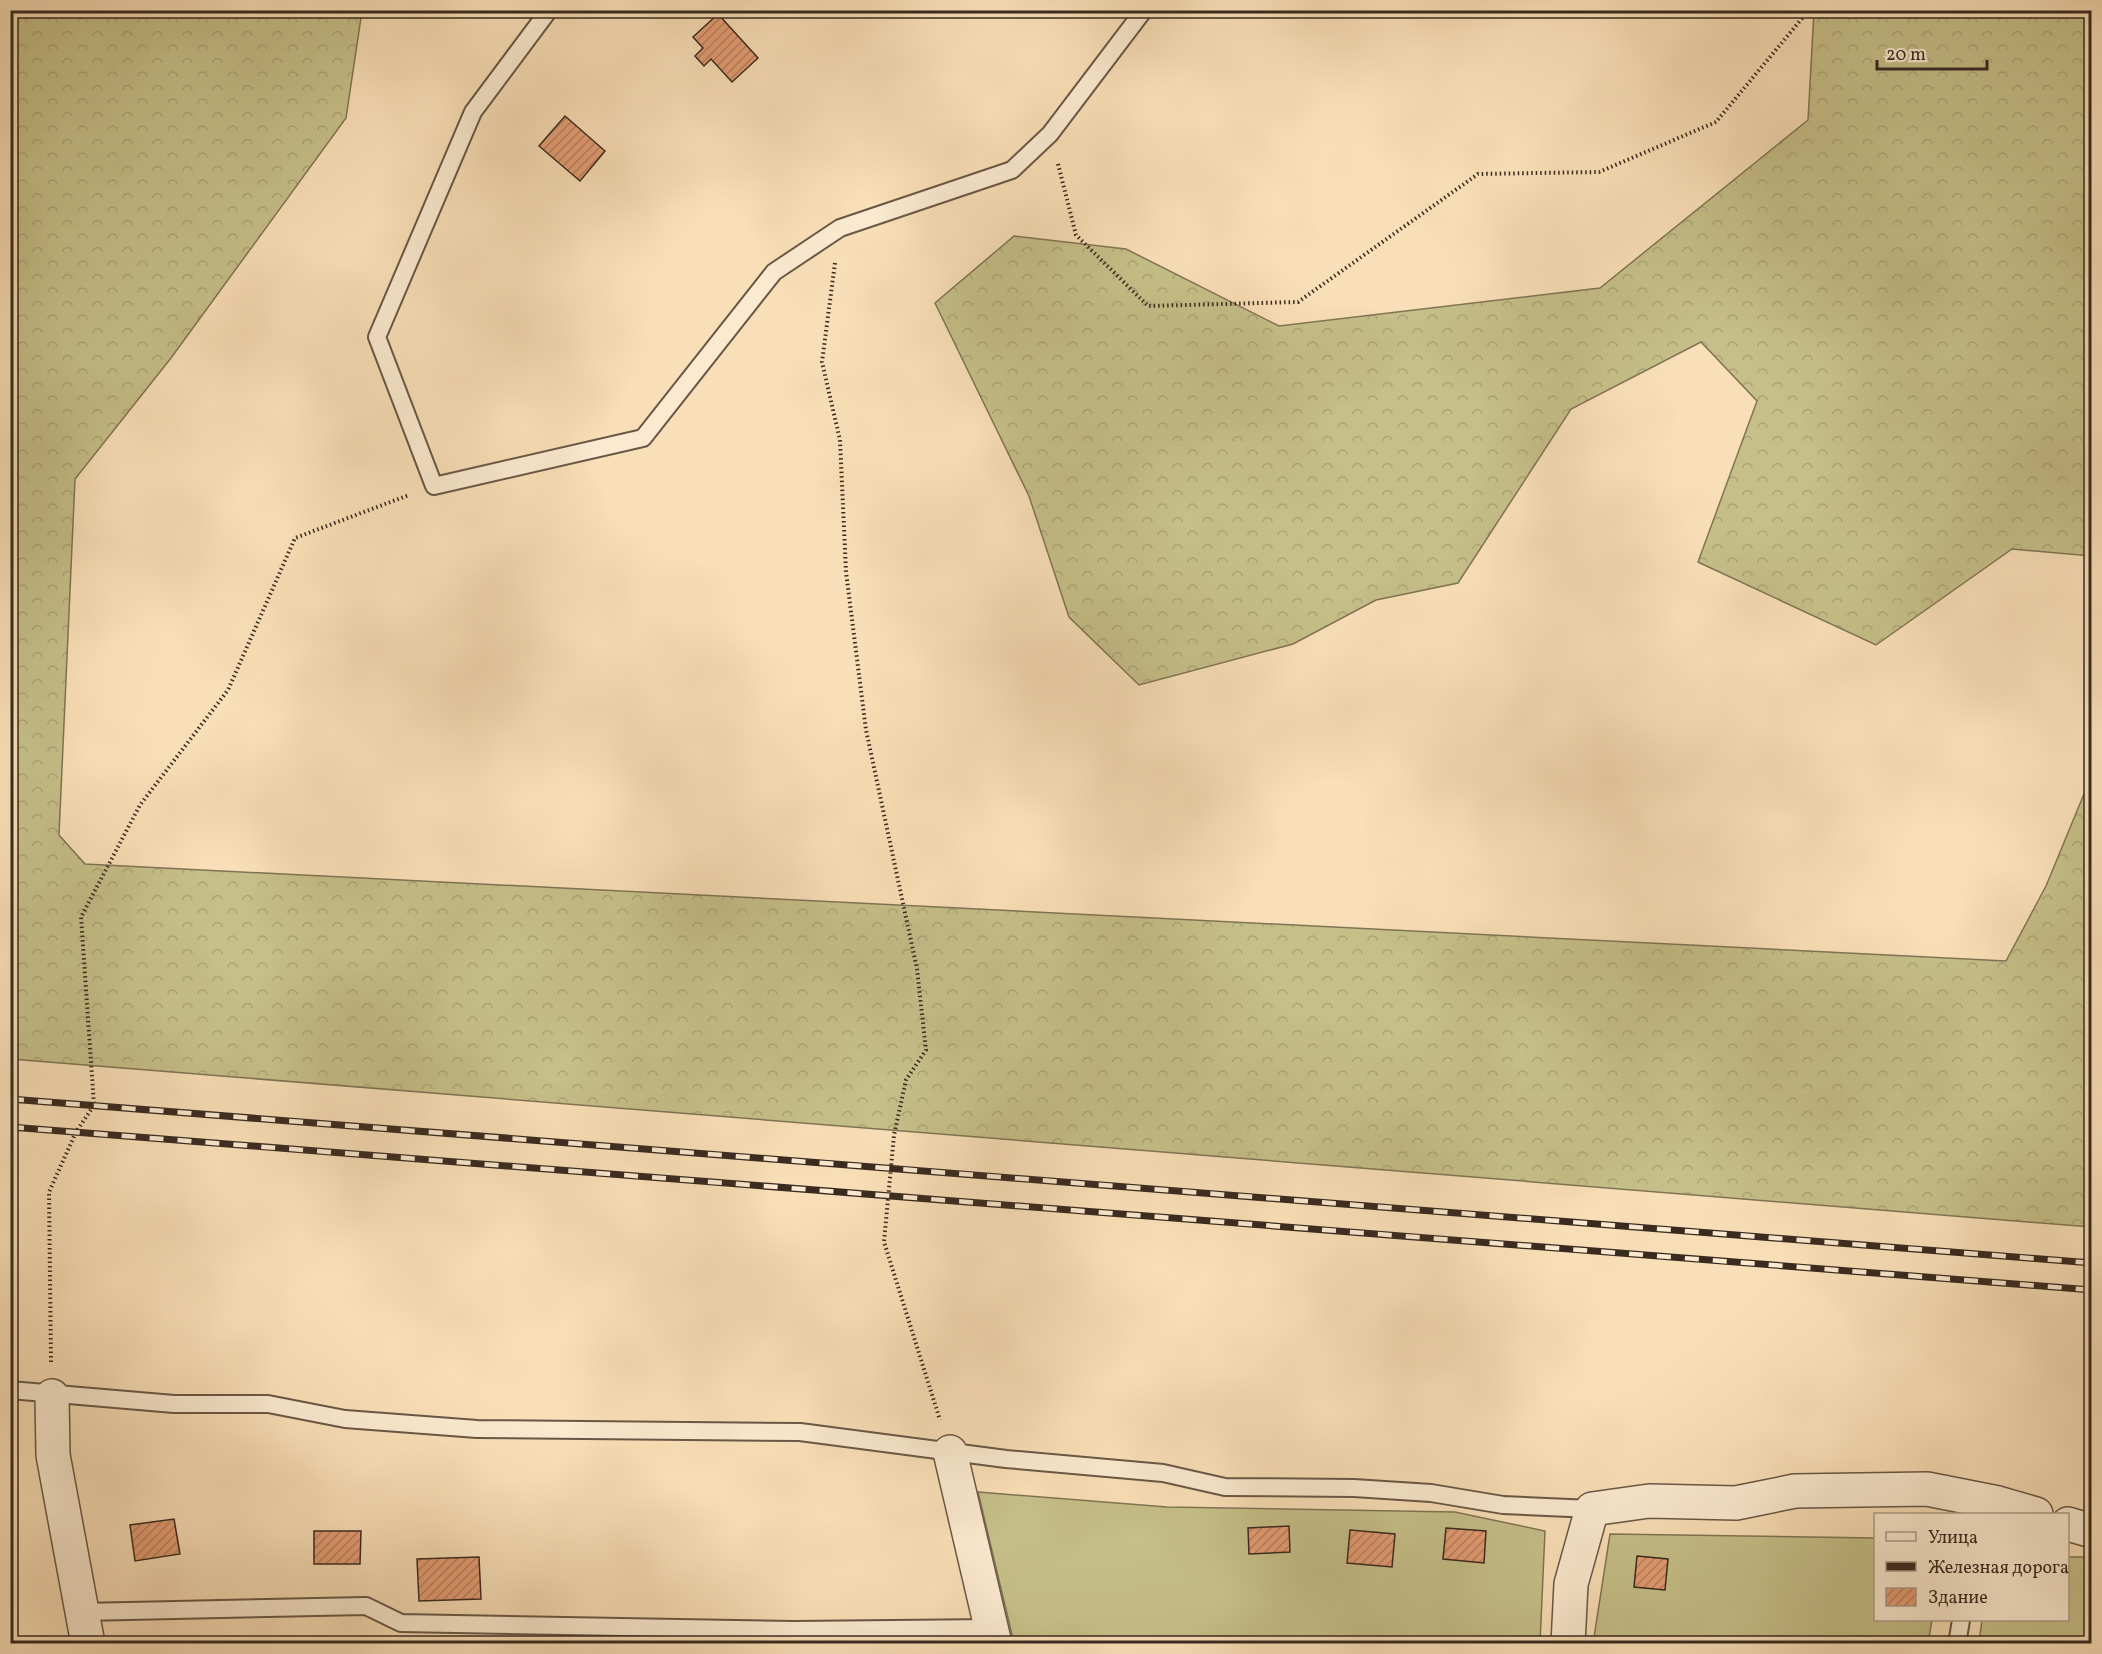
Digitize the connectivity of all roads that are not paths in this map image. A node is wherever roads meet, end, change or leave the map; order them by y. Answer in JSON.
{"nodes":[{"id":1,"x":549,"y":10,"type":"edge"},
{"id":2,"x":1144,"y":10,"type":"edge"},
{"id":3,"x":10,"y":1390,"type":"edge"},
{"id":4,"x":52,"y":1396,"type":"junction"},
{"id":5,"x":950,"y":1452,"type":"junction"},
{"id":6,"x":1977,"y":1507,"type":"edge"},
{"id":7,"x":1592,"y":1509,"type":"junction"},
{"id":8,"x":2021,"y":1513,"type":"edge"},
{"id":9,"x":2069,"y":1525,"type":"edge"},
{"id":10,"x":2091,"y":1531,"type":"edge"},
{"id":11,"x":82,"y":1612,"type":"junction"},
{"id":12,"x":1961,"y":1621,"type":"edge"},
{"id":13,"x":994,"y":1636,"type":"edge"},
{"id":14,"x":88,"y":1644,"type":"edge"},
{"id":15,"x":1568,"y":1644,"type":"edge"},
{"id":16,"x":1957,"y":1644,"type":"edge"}],
"edges":[{"from":1,"to":2,"type":"lane"},
{"from":3,"to":4,"type":"lane"},
{"from":4,"to":5,"type":"lane"},
{"from":4,"to":11,"type":"street"},
{"from":5,"to":7,"type":"lane"},
{"from":5,"to":13,"type":"street"},
{"from":6,"to":7,"type":"street"},
{"from":6,"to":8,"type":"street"},
{"from":7,"to":15,"type":"street"},
{"from":9,"to":10,"type":"street"},
{"from":11,"to":13,"type":"lane"},
{"from":11,"to":14,"type":"street"},
{"from":12,"to":16,"type":"lane"}]}
